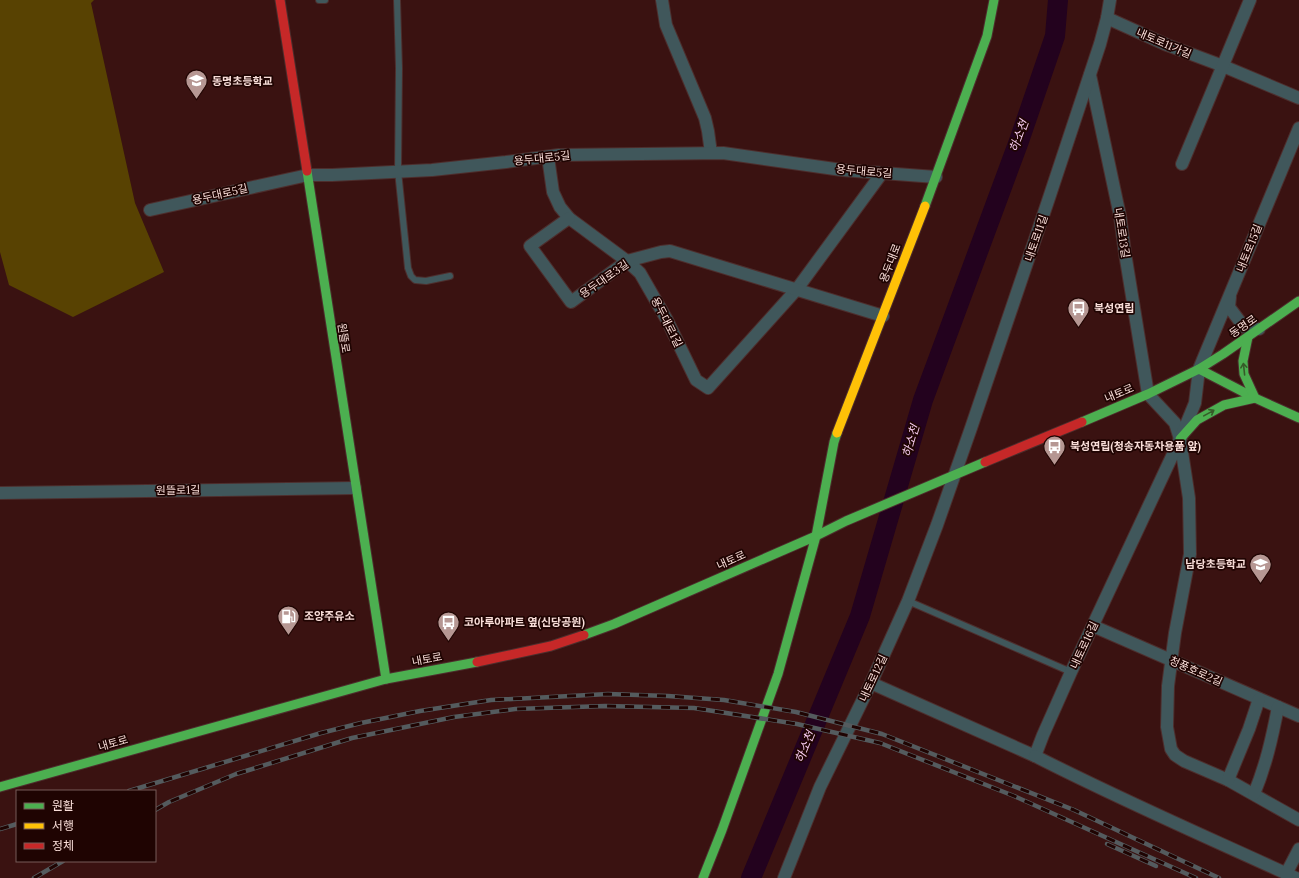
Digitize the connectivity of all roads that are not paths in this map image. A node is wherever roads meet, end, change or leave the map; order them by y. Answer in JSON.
{"nodes":[{"id":1,"x":280,"y":0,"type":"edge"},
{"id":2,"x":319,"y":0,"type":"edge"},
{"id":3,"x":325,"y":0,"type":"edge"},
{"id":4,"x":397,"y":0,"type":"edge"},
{"id":5,"x":662,"y":0,"type":"edge"},
{"id":6,"x":994,"y":0,"type":"edge"},
{"id":7,"x":1110,"y":0,"type":"edge"},
{"id":8,"x":1250,"y":0,"type":"edge"},
{"id":9,"x":1107,"y":18,"type":"junction"},
{"id":10,"x":1223,"y":66,"type":"junction"},
{"id":11,"x":1090,"y":73,"type":"junction"},
{"id":12,"x":1299,"y":98,"type":"edge"},
{"id":13,"x":1299,"y":128,"type":"edge"},
{"id":14,"x":711,"y":153,"type":"junction"},
{"id":15,"x":548,"y":157,"type":"junction"},
{"id":16,"x":1182,"y":164,"type":"dead end"},
{"id":17,"x":398,"y":172,"type":"junction"},
{"id":18,"x":882,"y":173,"type":"junction"},
{"id":19,"x":308,"y":175,"type":"junction"},
{"id":20,"x":936,"y":177,"type":"junction"},
{"id":21,"x":150,"y":210,"type":"dead end"},
{"id":22,"x":569,"y":218,"type":"junction"},
{"id":23,"x":627,"y":261,"type":"junction"},
{"id":24,"x":450,"y":276,"type":"dead end"},
{"id":25,"x":797,"y":289,"type":"junction"},
{"id":26,"x":1230,"y":296,"type":"junction"},
{"id":27,"x":1299,"y":301,"type":"edge"},
{"id":28,"x":883,"y":316,"type":"junction"},
{"id":29,"x":1260,"y":329,"type":"junction"},
{"id":30,"x":1248,"y":337,"type":"junction"},
{"id":31,"x":1199,"y":369,"type":"junction"},
{"id":32,"x":1148,"y":394,"type":"junction"},
{"id":33,"x":1255,"y":398,"type":"junction"},
{"id":34,"x":1299,"y":418,"type":"edge"},
{"id":35,"x":1180,"y":439,"type":"junction"},
{"id":36,"x":950,"y":477,"type":"junction"},
{"id":37,"x":356,"y":488,"type":"junction"},
{"id":38,"x":0,"y":493,"type":"edge"},
{"id":39,"x":816,"y":536,"type":"junction"},
{"id":40,"x":908,"y":601,"type":"junction"},
{"id":41,"x":1093,"y":626,"type":"junction"},
{"id":42,"x":1171,"y":660,"type":"junction"},
{"id":43,"x":1071,"y":672,"type":"junction"},
{"id":44,"x":386,"y":679,"type":"junction"},
{"id":45,"x":871,"y":683,"type":"junction"},
{"id":46,"x":1259,"y":699,"type":"junction"},
{"id":47,"x":1278,"y":707,"type":"junction"},
{"id":48,"x":1299,"y":716,"type":"edge"},
{"id":49,"x":1035,"y":756,"type":"junction"},
{"id":50,"x":1228,"y":780,"type":"junction"},
{"id":51,"x":0,"y":787,"type":"edge"},
{"id":52,"x":1254,"y":794,"type":"junction"},
{"id":53,"x":1299,"y":820,"type":"edge"},
{"id":54,"x":1299,"y":849,"type":"edge"},
{"id":55,"x":1291,"y":876,"type":"edge"},
{"id":56,"x":703,"y":878,"type":"edge"},
{"id":57,"x":784,"y":878,"type":"edge"}],
"edges":[{"from":1,"to":19,"type":"street","name":"원뜰로"},
{"from":2,"to":3,"type":"lane"},
{"from":4,"to":17,"type":"lane"},
{"from":5,"to":14,"type":"street"},
{"from":6,"to":20,"type":"street","name":"용두대로"},
{"from":7,"to":9,"type":"street","name":"내토로11길"},
{"from":8,"to":10,"type":"street"},
{"from":9,"to":10,"type":"street","name":"내토로11가길"},
{"from":9,"to":11,"type":"street","name":"내토로11길"},
{"from":10,"to":12,"type":"street","name":"내토로11가길"},
{"from":10,"to":16,"type":"street"},
{"from":11,"to":32,"type":"street","name":"내토로13길"},
{"from":11,"to":36,"type":"street","name":"내토로11길"},
{"from":13,"to":26,"type":"street","name":"내토로15길"},
{"from":14,"to":15,"type":"street","name":"용두대로5길"},
{"from":14,"to":18,"type":"street","name":"용두대로5길"},
{"from":15,"to":17,"type":"street","name":"용두대로5길"},
{"from":15,"to":22,"type":"street","name":"용두대로1길"},
{"from":17,"to":19,"type":"street","name":"용두대로5길"},
{"from":17,"to":24,"type":"lane"},
{"from":18,"to":20,"type":"street","name":"용두대로5길"},
{"from":18,"to":25,"type":"street"},
{"from":19,"to":21,"type":"street","name":"용두대로5길"},
{"from":19,"to":37,"type":"street","name":"원뜰로"},
{"from":20,"to":28,"type":"street","name":"용두대로"},
{"from":22,"to":23,"type":"street","name":"용두대로1길"},
{"from":22,"to":23,"type":"street","name":"용두대로3길"},
{"from":23,"to":25,"type":"street","name":"용두대로3길"},
{"from":23,"to":25,"type":"street","name":"용두대로1길"},
{"from":25,"to":28,"type":"street","name":"용두대로3길"},
{"from":26,"to":29,"type":"street"},
{"from":26,"to":31,"type":"street","name":"내토로15길"},
{"from":27,"to":29,"type":"street","name":"동명로"},
{"from":28,"to":39,"type":"street","name":"용두대로"},
{"from":29,"to":30,"type":"street","name":"동명로"},
{"from":30,"to":31,"type":"street","name":"동명로"},
{"from":33,"to":30,"type":"street","one_way":true},
{"from":31,"to":32,"type":"street","name":"내토로"},
{"from":31,"to":33,"type":"street"},
{"from":31,"to":35,"type":"street","name":"내토로16길"},
{"from":32,"to":35,"type":"street"},
{"from":32,"to":36,"type":"street","name":"내토로"},
{"from":33,"to":34,"type":"street"},
{"from":35,"to":33,"type":"street","one_way":true},
{"from":35,"to":41,"type":"street","name":"내토로16길"},
{"from":35,"to":42,"type":"street"},
{"from":36,"to":39,"type":"street","name":"내토로"},
{"from":36,"to":40,"type":"street","name":"내토로12길"},
{"from":37,"to":38,"type":"street","name":"원뜰로1길"},
{"from":37,"to":44,"type":"street","name":"원뜰로"},
{"from":39,"to":44,"type":"street","name":"내토로"},
{"from":39,"to":56,"type":"street","name":"용두대로"},
{"from":40,"to":43,"type":"lane"},
{"from":40,"to":45,"type":"street","name":"내토로12길"},
{"from":41,"to":42,"type":"street","name":"청풍호로2길"},
{"from":41,"to":43,"type":"street","name":"내토로16길"},
{"from":42,"to":46,"type":"street","name":"청풍호로2길"},
{"from":42,"to":50,"type":"street"},
{"from":43,"to":49,"type":"street","name":"내토로16길"},
{"from":44,"to":51,"type":"street","name":"내토로"},
{"from":45,"to":49,"type":"street"},
{"from":45,"to":57,"type":"street","name":"내토로12길"},
{"from":46,"to":47,"type":"street","name":"청풍호로2길"},
{"from":46,"to":50,"type":"street"},
{"from":47,"to":48,"type":"street","name":"청풍호로2길"},
{"from":47,"to":52,"type":"street"},
{"from":49,"to":55,"type":"street"},
{"from":50,"to":52,"type":"street"},
{"from":52,"to":53,"type":"street"},
{"from":54,"to":55,"type":"street"}]}
